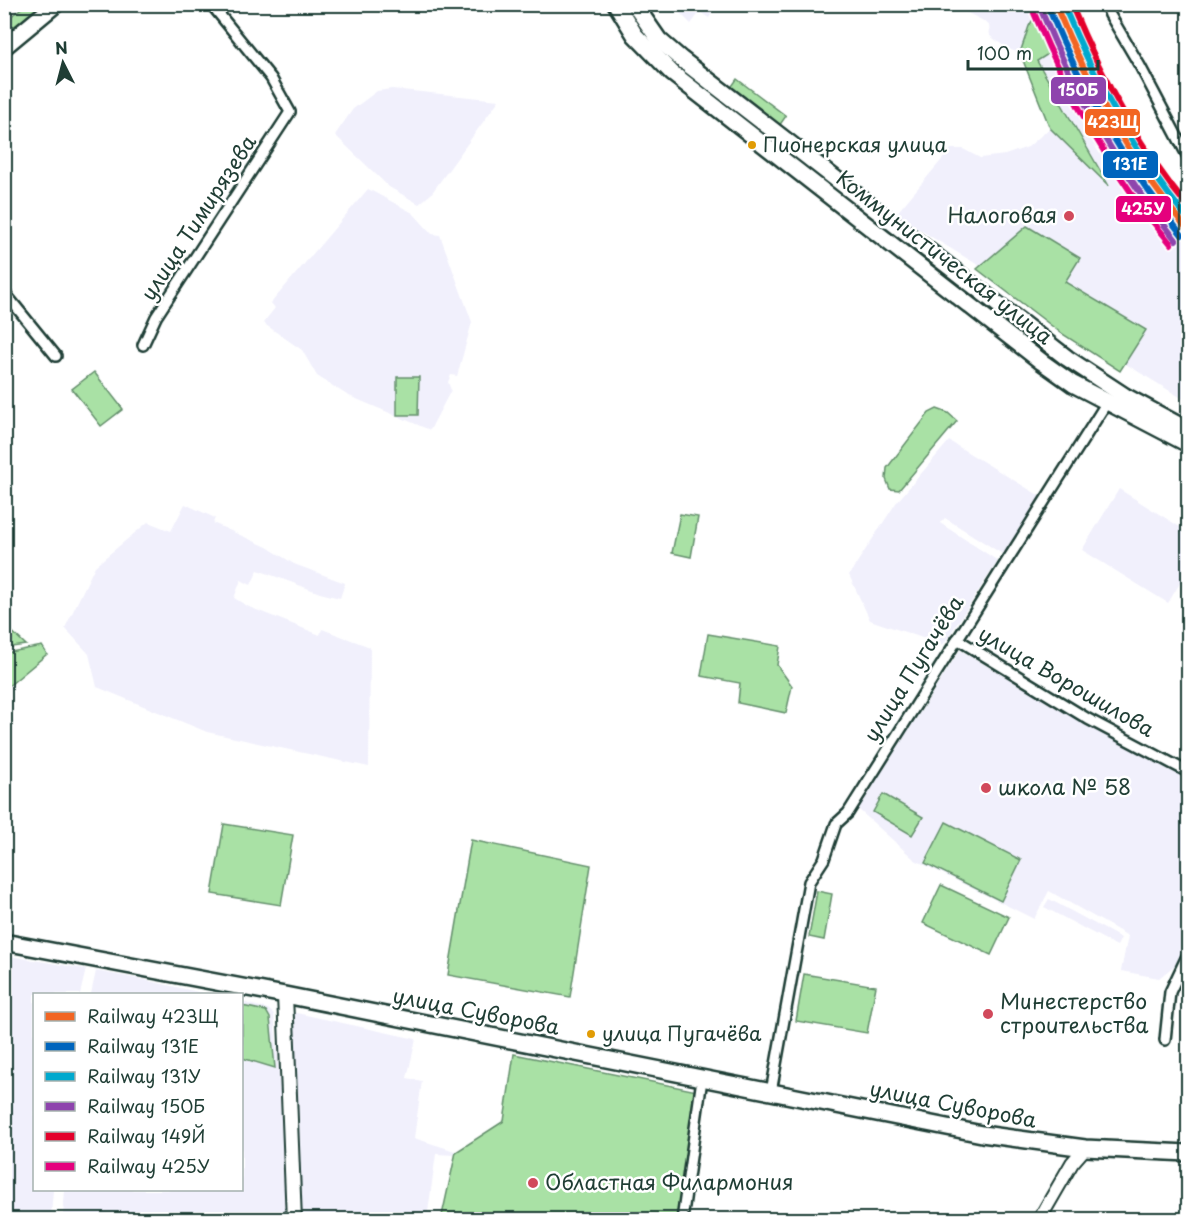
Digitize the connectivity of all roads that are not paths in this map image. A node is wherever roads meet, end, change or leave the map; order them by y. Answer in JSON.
{"nodes":[{"id":1,"x":56,"y":4,"type":"edge"},
{"id":2,"x":211,"y":4,"type":"edge"},
{"id":3,"x":616,"y":4,"type":"edge"},
{"id":4,"x":634,"y":4,"type":"edge"},
{"id":5,"x":1106,"y":4,"type":"edge"},
{"id":6,"x":4,"y":47,"type":"edge"},
{"id":7,"x":1188,"y":157,"type":"edge"},
{"id":8,"x":4,"y":292,"type":"edge"},
{"id":9,"x":143,"y":345,"type":"dead end"},
{"id":10,"x":56,"y":356,"type":"dead end"},
{"id":11,"x":1111,"y":397,"type":"junction"},
{"id":12,"x":1188,"y":430,"type":"edge"},
{"id":13,"x":1188,"y":444,"type":"edge"},
{"id":14,"x":957,"y":639,"type":"junction"},
{"id":15,"x":1188,"y":772,"type":"edge"},
{"id":16,"x":4,"y":942,"type":"edge"},
{"id":17,"x":1188,"y":954,"type":"edge"},
{"id":18,"x":285,"y":994,"type":"junction"},
{"id":19,"x":1165,"y":1040,"type":"dead end"},
{"id":20,"x":702,"y":1079,"type":"junction"},
{"id":21,"x":771,"y":1092,"type":"junction"},
{"id":22,"x":1085,"y":1148,"type":"junction"},
{"id":23,"x":1188,"y":1153,"type":"edge"},
{"id":24,"x":294,"y":1220,"type":"edge"},
{"id":25,"x":682,"y":1220,"type":"edge"},
{"id":26,"x":1039,"y":1220,"type":"edge"}],
"edges":[{"from":1,"to":6,"type":"main road"},
{"from":2,"to":9,"type":"street","name":"улица Тимирязева"},
{"from":3,"to":11,"type":"main road","name":"Коммунистическая улица"},
{"from":4,"to":11,"type":"main road","name":"Коммунистическая улица"},
{"from":5,"to":7,"type":"street"},
{"from":8,"to":10,"type":"street"},
{"from":11,"to":12,"type":"main road","name":"Коммунистическая улица"},
{"from":11,"to":13,"type":"main road","name":"Коммунистическая улица"},
{"from":11,"to":14,"type":"street","name":"улица Пугачёва"},
{"from":14,"to":15,"type":"street","name":"улица Ворошилова"},
{"from":14,"to":21,"type":"street","name":"улица Пугачёва"},
{"from":16,"to":18,"type":"main road","name":"улица Суворова"},
{"from":17,"to":19,"type":"street"},
{"from":18,"to":20,"type":"main road","name":"улица Суворова"},
{"from":18,"to":24,"type":"main road"},
{"from":20,"to":21,"type":"main road","name":"улица Суворова"},
{"from":20,"to":25,"type":"street"},
{"from":21,"to":22,"type":"main road","name":"улица Суворова"},
{"from":22,"to":23,"type":"main road","name":"улица Суворова"},
{"from":22,"to":26,"type":"street"}]}
